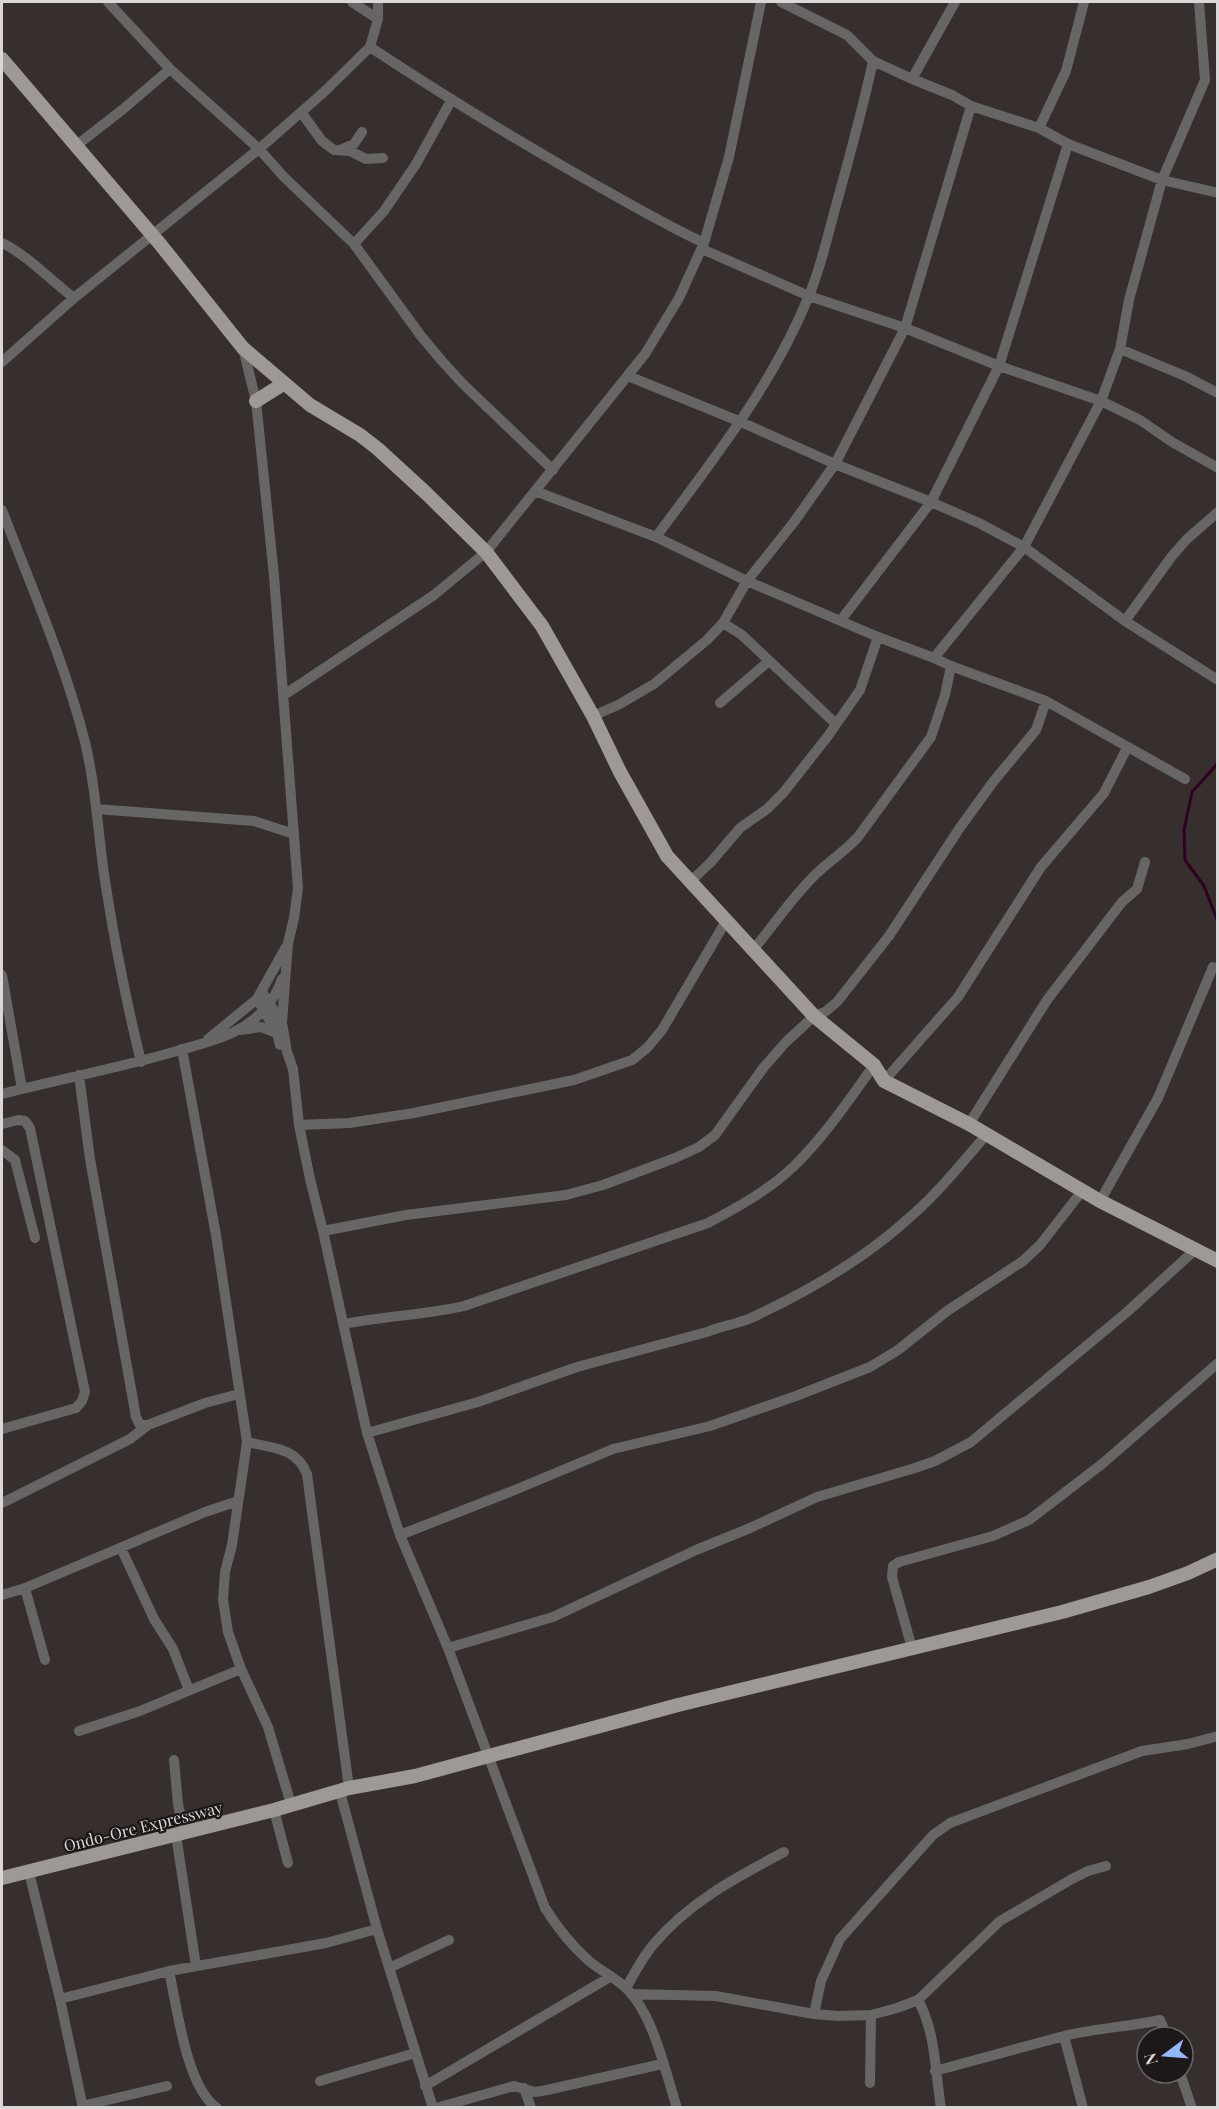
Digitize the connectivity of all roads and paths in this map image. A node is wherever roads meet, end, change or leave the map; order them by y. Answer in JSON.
{"nodes":[{"id":1,"x":108,"y":2,"type":"edge"},
{"id":2,"x":352,"y":2,"type":"edge"},
{"id":3,"x":378,"y":2,"type":"edge"},
{"id":4,"x":761,"y":2,"type":"edge"},
{"id":5,"x":781,"y":2,"type":"edge"},
{"id":6,"x":955,"y":2,"type":"edge"},
{"id":7,"x":1084,"y":2,"type":"edge"},
{"id":8,"x":1199,"y":2,"type":"edge"},
{"id":9,"x":378,"y":19,"type":"junction"},
{"id":10,"x":370,"y":47,"type":"junction"},
{"id":11,"x":2,"y":59,"type":"edge"},
{"id":12,"x":873,"y":61,"type":"junction"},
{"id":13,"x":170,"y":69,"type":"junction"},
{"id":14,"x":912,"y":79,"type":"junction"},
{"id":15,"x":452,"y":99,"type":"junction"},
{"id":16,"x":971,"y":106,"type":"junction"},
{"id":17,"x":301,"y":112,"type":"junction"},
{"id":18,"x":1039,"y":128,"type":"junction"},
{"id":19,"x":362,"y":132,"type":"dead end"},
{"id":20,"x":1068,"y":144,"type":"junction"},
{"id":21,"x":76,"y":145,"type":"junction"},
{"id":22,"x":259,"y":149,"type":"junction"},
{"id":23,"x":339,"y":151,"type":"junction"},
{"id":24,"x":383,"y":158,"type":"dead end"},
{"id":25,"x":1162,"y":180,"type":"junction"},
{"id":26,"x":1218,"y":193,"type":"edge"},
{"id":27,"x":153,"y":236,"type":"junction"},
{"id":28,"x":2,"y":243,"type":"edge"},
{"id":29,"x":354,"y":244,"type":"junction"},
{"id":30,"x":703,"y":246,"type":"junction"},
{"id":31,"x":809,"y":296,"type":"junction"},
{"id":32,"x":74,"y":298,"type":"junction"},
{"id":33,"x":905,"y":327,"type":"junction"},
{"id":34,"x":243,"y":348,"type":"junction"},
{"id":35,"x":1120,"y":349,"type":"junction"},
{"id":36,"x":2,"y":362,"type":"edge"},
{"id":37,"x":999,"y":366,"type":"junction"},
{"id":38,"x":628,"y":376,"type":"junction"},
{"id":39,"x":283,"y":384,"type":"junction"},
{"id":40,"x":1218,"y":393,"type":"edge"},
{"id":41,"x":255,"y":401,"type":"junction"},
{"id":42,"x":1101,"y":401,"type":"junction"},
{"id":43,"x":741,"y":422,"type":"junction"},
{"id":44,"x":835,"y":465,"type":"junction"},
{"id":45,"x":1218,"y":468,"type":"edge"},
{"id":46,"x":553,"y":470,"type":"junction"},
{"id":47,"x":535,"y":491,"type":"junction"},
{"id":48,"x":931,"y":502,"type":"junction"},
{"id":49,"x":2,"y":510,"type":"edge"},
{"id":50,"x":1218,"y":512,"type":"edge"},
{"id":51,"x":657,"y":537,"type":"junction"},
{"id":52,"x":1024,"y":547,"type":"junction"},
{"id":53,"x":486,"y":552,"type":"junction"},
{"id":54,"x":747,"y":581,"type":"junction"},
{"id":55,"x":841,"y":620,"type":"junction"},
{"id":56,"x":1125,"y":621,"type":"junction"},
{"id":57,"x":723,"y":623,"type":"junction"},
{"id":58,"x":878,"y":637,"type":"junction"},
{"id":59,"x":934,"y":658,"type":"junction"},
{"id":60,"x":769,"y":661,"type":"junction"},
{"id":61,"x":951,"y":666,"type":"junction"},
{"id":62,"x":1217,"y":677,"type":"edge"},
{"id":63,"x":284,"y":695,"type":"junction"},
{"id":64,"x":1046,"y":700,"type":"junction"},
{"id":65,"x":720,"y":703,"type":"dead end"},
{"id":66,"x":593,"y":716,"type":"junction"},
{"id":67,"x":835,"y":723,"type":"junction"},
{"id":68,"x":1127,"y":748,"type":"junction"},
{"id":69,"x":1185,"y":779,"type":"dead end"},
{"id":70,"x":96,"y":809,"type":"junction"},
{"id":71,"x":294,"y":834,"type":"junction"},
{"id":72,"x":1145,"y":862,"type":"dead end"},
{"id":73,"x":690,"y":882,"type":"junction"},
{"id":74,"x":726,"y":921,"type":"junction"},
{"id":75,"x":288,"y":943,"type":"junction"},
{"id":76,"x":753,"y":950,"type":"junction"},
{"id":77,"x":286,"y":965,"type":"junction"},
{"id":78,"x":1213,"y":967,"type":"dead end"},
{"id":79,"x":2,"y":975,"type":"edge"},
{"id":80,"x":259,"y":996,"type":"junction"},
{"id":81,"x":267,"y":1006,"type":"junction"},
{"id":82,"x":814,"y":1016,"type":"junction"},
{"id":83,"x":279,"y":1028,"type":"junction"},
{"id":84,"x":235,"y":1032,"type":"junction"},
{"id":85,"x":201,"y":1044,"type":"junction"},
{"id":86,"x":182,"y":1049,"type":"junction"},
{"id":87,"x":141,"y":1062,"type":"junction"},
{"id":88,"x":874,"y":1065,"type":"junction"},
{"id":89,"x":79,"y":1075,"type":"junction"},
{"id":90,"x":884,"y":1081,"type":"junction"},
{"id":91,"x":22,"y":1089,"type":"junction"},
{"id":92,"x":2,"y":1094,"type":"edge"},
{"id":93,"x":2,"y":1124,"type":"edge"},
{"id":94,"x":969,"y":1124,"type":"junction"},
{"id":95,"x":299,"y":1125,"type":"junction"},
{"id":96,"x":987,"y":1134,"type":"junction"},
{"id":97,"x":2,"y":1150,"type":"edge"},
{"id":98,"x":1082,"y":1191,"type":"junction"},
{"id":99,"x":1100,"y":1201,"type":"junction"},
{"id":100,"x":324,"y":1231,"type":"junction"},
{"id":101,"x":35,"y":1238,"type":"dead end"},
{"id":102,"x":1196,"y":1249,"type":"junction"},
{"id":103,"x":1218,"y":1261,"type":"edge"},
{"id":104,"x":344,"y":1324,"type":"junction"},
{"id":105,"x":1218,"y":1364,"type":"edge"},
{"id":106,"x":239,"y":1394,"type":"junction"},
{"id":107,"x":148,"y":1425,"type":"junction"},
{"id":108,"x":2,"y":1429,"type":"edge"},
{"id":109,"x":367,"y":1433,"type":"junction"},
{"id":110,"x":247,"y":1442,"type":"junction"},
{"id":111,"x":238,"y":1501,"type":"junction"},
{"id":112,"x":2,"y":1503,"type":"edge"},
{"id":113,"x":400,"y":1535,"type":"junction"},
{"id":114,"x":121,"y":1548,"type":"junction"},
{"id":115,"x":1218,"y":1559,"type":"edge"},
{"id":116,"x":25,"y":1588,"type":"junction"},
{"id":117,"x":2,"y":1595,"type":"edge"},
{"id":118,"x":448,"y":1648,"type":"junction"},
{"id":119,"x":912,"y":1648,"type":"junction"},
{"id":120,"x":45,"y":1660,"type":"dead end"},
{"id":121,"x":241,"y":1669,"type":"junction"},
{"id":122,"x":189,"y":1690,"type":"junction"},
{"id":123,"x":79,"y":1731,"type":"dead end"},
{"id":124,"x":1218,"y":1736,"type":"edge"},
{"id":125,"x":490,"y":1755,"type":"junction"},
{"id":126,"x":174,"y":1760,"type":"dead end"},
{"id":127,"x":345,"y":1790,"type":"junction"},
{"id":128,"x":291,"y":1804,"type":"junction"},
{"id":129,"x":274,"y":1810,"type":"junction"},
{"id":130,"x":180,"y":1834,"type":"junction"},
{"id":131,"x":784,"y":1852,"type":"dead end"},
{"id":132,"x":288,"y":1863,"type":"dead end"},
{"id":133,"x":1106,"y":1866,"type":"dead end"},
{"id":134,"x":29,"y":1872,"type":"junction"},
{"id":135,"x":2,"y":1878,"type":"edge"},
{"id":136,"x":377,"y":1929,"type":"junction"},
{"id":137,"x":449,"y":1940,"type":"dead end"},
{"id":138,"x":196,"y":1966,"type":"junction"},
{"id":139,"x":389,"y":1968,"type":"junction"},
{"id":140,"x":169,"y":1971,"type":"junction"},
{"id":141,"x":610,"y":1977,"type":"junction"},
{"id":142,"x":628,"y":1991,"type":"junction"},
{"id":143,"x":60,"y":1999,"type":"junction"},
{"id":144,"x":918,"y":2001,"type":"junction"},
{"id":145,"x":814,"y":2014,"type":"junction"},
{"id":146,"x":871,"y":2015,"type":"junction"},
{"id":147,"x":1162,"y":2025,"type":"edge"},
{"id":148,"x":1064,"y":2036,"type":"junction"},
{"id":149,"x":415,"y":2053,"type":"junction"},
{"id":150,"x":662,"y":2064,"type":"junction"},
{"id":151,"x":935,"y":2071,"type":"junction"},
{"id":152,"x":320,"y":2081,"type":"dead end"},
{"id":153,"x":870,"y":2083,"type":"dead end"},
{"id":154,"x":1184,"y":2085,"type":"edge"},
{"id":155,"x":167,"y":2086,"type":"dead end"},
{"id":156,"x":425,"y":2086,"type":"junction"},
{"id":157,"x":524,"y":2088,"type":"junction"},
{"id":158,"x":82,"y":2107,"type":"edge"},
{"id":159,"x":217,"y":2108,"type":"edge"},
{"id":160,"x":434,"y":2108,"type":"edge"},
{"id":161,"x":531,"y":2108,"type":"edge"},
{"id":162,"x":678,"y":2108,"type":"edge"},
{"id":163,"x":941,"y":2108,"type":"edge"},
{"id":164,"x":1083,"y":2108,"type":"edge"},
{"id":165,"x":1192,"y":2108,"type":"edge"}],
"edges":[{"from":1,"to":13,"type":"street"},
{"from":2,"to":9,"type":"street"},
{"from":3,"to":9,"type":"street"},
{"from":4,"to":30,"type":"street"},
{"from":5,"to":12,"type":"street"},
{"from":6,"to":14,"type":"street"},
{"from":7,"to":18,"type":"street"},
{"from":8,"to":25,"type":"street"},
{"from":9,"to":10,"type":"street"},
{"from":10,"to":15,"type":"street"},
{"from":10,"to":17,"type":"street"},
{"from":11,"to":21,"type":"main road"},
{"from":12,"to":14,"type":"street"},
{"from":12,"to":31,"type":"street"},
{"from":13,"to":21,"type":"street"},
{"from":13,"to":22,"type":"street"},
{"from":14,"to":16,"type":"street"},
{"from":15,"to":29,"type":"street"},
{"from":15,"to":30,"type":"street"},
{"from":16,"to":18,"type":"street"},
{"from":16,"to":33,"type":"street"},
{"from":17,"to":22,"type":"street"},
{"from":17,"to":23,"type":"street"},
{"from":18,"to":20,"type":"street"},
{"from":19,"to":23,"type":"street"},
{"from":20,"to":25,"type":"street"},
{"from":20,"to":37,"type":"street"},
{"from":21,"to":27,"type":"main road"},
{"from":22,"to":27,"type":"street"},
{"from":22,"to":29,"type":"street"},
{"from":23,"to":24,"type":"street"},
{"from":25,"to":26,"type":"street"},
{"from":25,"to":35,"type":"street"},
{"from":27,"to":32,"type":"street"},
{"from":27,"to":34,"type":"main road"},
{"from":28,"to":32,"type":"street"},
{"from":29,"to":46,"type":"street"},
{"from":30,"to":31,"type":"street"},
{"from":30,"to":38,"type":"street"},
{"from":31,"to":33,"type":"street"},
{"from":31,"to":43,"type":"street"},
{"from":32,"to":36,"type":"street"},
{"from":33,"to":37,"type":"street"},
{"from":33,"to":44,"type":"street"},
{"from":34,"to":39,"type":"main road"},
{"from":34,"to":41,"type":"street"},
{"from":35,"to":40,"type":"street"},
{"from":35,"to":42,"type":"street"},
{"from":37,"to":42,"type":"street"},
{"from":37,"to":48,"type":"street"},
{"from":38,"to":43,"type":"street"},
{"from":38,"to":46,"type":"street"},
{"from":39,"to":41,"type":"main road"},
{"from":39,"to":53,"type":"main road"},
{"from":41,"to":63,"type":"street"},
{"from":42,"to":45,"type":"street"},
{"from":42,"to":52,"type":"street"},
{"from":43,"to":44,"type":"street"},
{"from":43,"to":51,"type":"street"},
{"from":44,"to":48,"type":"street"},
{"from":44,"to":54,"type":"street"},
{"from":46,"to":47,"type":"street"},
{"from":47,"to":51,"type":"street"},
{"from":47,"to":53,"type":"street"},
{"from":48,"to":52,"type":"street"},
{"from":48,"to":55,"type":"street"},
{"from":49,"to":70,"type":"street"},
{"from":50,"to":56,"type":"street"},
{"from":51,"to":54,"type":"street"},
{"from":52,"to":56,"type":"street"},
{"from":52,"to":59,"type":"street"},
{"from":53,"to":63,"type":"street"},
{"from":53,"to":66,"type":"main road"},
{"from":54,"to":55,"type":"street"},
{"from":54,"to":57,"type":"street"},
{"from":55,"to":58,"type":"street"},
{"from":56,"to":62,"type":"street"},
{"from":57,"to":60,"type":"street"},
{"from":57,"to":66,"type":"street"},
{"from":58,"to":59,"type":"street"},
{"from":58,"to":67,"type":"street"},
{"from":59,"to":61,"type":"street"},
{"from":60,"to":65,"type":"street"},
{"from":60,"to":67,"type":"street"},
{"from":61,"to":64,"type":"street"},
{"from":61,"to":76,"type":"street"},
{"from":63,"to":71,"type":"street"},
{"from":64,"to":68,"type":"street"},
{"from":64,"to":82,"type":"street"},
{"from":66,"to":73,"type":"main road"},
{"from":67,"to":73,"type":"street"},
{"from":68,"to":69,"type":"street"},
{"from":68,"to":90,"type":"street"},
{"from":70,"to":71,"type":"street"},
{"from":70,"to":87,"type":"street"},
{"from":71,"to":75,"type":"street"},
{"from":72,"to":94,"type":"street"},
{"from":73,"to":74,"type":"main road"},
{"from":74,"to":76,"type":"main road"},
{"from":74,"to":95,"type":"street"},
{"from":75,"to":77,"type":"street"},
{"from":75,"to":80,"type":"street"},
{"from":76,"to":82,"type":"main road"},
{"from":77,"to":81,"type":"street"},
{"from":77,"to":83,"type":"street"},
{"from":78,"to":99,"type":"street"},
{"from":79,"to":91,"type":"street"},
{"from":80,"to":81,"type":"street"},
{"from":80,"to":85,"type":"street"},
{"from":81,"to":83,"type":"street"},
{"from":81,"to":84,"type":"street"},
{"from":82,"to":88,"type":"main road"},
{"from":82,"to":100,"type":"street"},
{"from":83,"to":84,"type":"street"},
{"from":83,"to":95,"type":"street"},
{"from":84,"to":85,"type":"street"},
{"from":85,"to":86,"type":"street"},
{"from":86,"to":87,"type":"street"},
{"from":86,"to":106,"type":"street"},
{"from":87,"to":89,"type":"street"},
{"from":88,"to":90,"type":"main road"},
{"from":88,"to":104,"type":"street"},
{"from":89,"to":91,"type":"street"},
{"from":89,"to":107,"type":"street"},
{"from":90,"to":94,"type":"main road"},
{"from":91,"to":92,"type":"street"},
{"from":93,"to":108,"type":"street"},
{"from":94,"to":96,"type":"main road"},
{"from":95,"to":100,"type":"street"},
{"from":96,"to":98,"type":"main road"},
{"from":96,"to":109,"type":"street"},
{"from":97,"to":101,"type":"street"},
{"from":98,"to":99,"type":"main road"},
{"from":98,"to":113,"type":"street"},
{"from":99,"to":102,"type":"main road"},
{"from":100,"to":104,"type":"street"},
{"from":102,"to":103,"type":"main road"},
{"from":102,"to":118,"type":"street"},
{"from":104,"to":109,"type":"street"},
{"from":105,"to":119,"type":"street"},
{"from":106,"to":107,"type":"street"},
{"from":106,"to":110,"type":"street"},
{"from":107,"to":112,"type":"street"},
{"from":109,"to":113,"type":"street"},
{"from":110,"to":111,"type":"street"},
{"from":110,"to":127,"type":"street"},
{"from":111,"to":114,"type":"street"},
{"from":111,"to":121,"type":"street"},
{"from":113,"to":118,"type":"street"},
{"from":114,"to":116,"type":"street"},
{"from":114,"to":122,"type":"street"},
{"from":115,"to":119,"type":"main road","name":"Ondo-Ore Expressway"},
{"from":116,"to":117,"type":"street"},
{"from":116,"to":120,"type":"street"},
{"from":118,"to":125,"type":"street"},
{"from":119,"to":125,"type":"main road","name":"Ondo-Ore Expressway"},
{"from":121,"to":122,"type":"street"},
{"from":121,"to":128,"type":"street"},
{"from":122,"to":123,"type":"street"},
{"from":124,"to":145,"type":"street"},
{"from":125,"to":127,"type":"main road","name":"Ondo-Ore Expressway"},
{"from":125,"to":141,"type":"street"},
{"from":126,"to":130,"type":"street"},
{"from":127,"to":128,"type":"main road","name":"Ondo-Ore Expressway"},
{"from":127,"to":136,"type":"street"},
{"from":128,"to":129,"type":"main road","name":"Ondo-Ore Expressway"},
{"from":129,"to":130,"type":"main road","name":"Ondo-Ore Expressway"},
{"from":129,"to":132,"type":"street"},
{"from":130,"to":134,"type":"main road","name":"Ondo-Ore Expressway"},
{"from":130,"to":138,"type":"street"},
{"from":131,"to":142,"type":"street"},
{"from":133,"to":144,"type":"street"},
{"from":134,"to":135,"type":"main road","name":"Ondo-Ore Expressway"},
{"from":134,"to":143,"type":"street"},
{"from":136,"to":138,"type":"street"},
{"from":136,"to":139,"type":"street"},
{"from":137,"to":139,"type":"street"},
{"from":138,"to":140,"type":"street"},
{"from":139,"to":149,"type":"street"},
{"from":140,"to":143,"type":"street"},
{"from":140,"to":159,"type":"street"},
{"from":141,"to":142,"type":"street"},
{"from":141,"to":156,"type":"street"},
{"from":142,"to":145,"type":"street"},
{"from":142,"to":150,"type":"street"},
{"from":143,"to":158,"type":"street"},
{"from":144,"to":146,"type":"street"},
{"from":144,"to":151,"type":"street"},
{"from":145,"to":146,"type":"street"},
{"from":146,"to":153,"type":"street"},
{"from":147,"to":148,"type":"street"},
{"from":148,"to":151,"type":"street"},
{"from":148,"to":164,"type":"street"},
{"from":149,"to":152,"type":"street"},
{"from":149,"to":156,"type":"street"},
{"from":150,"to":157,"type":"street"},
{"from":150,"to":162,"type":"street"},
{"from":151,"to":163,"type":"street"},
{"from":154,"to":165,"type":"street"},
{"from":155,"to":158,"type":"street"},
{"from":156,"to":160,"type":"street"},
{"from":157,"to":160,"type":"street"},
{"from":157,"to":161,"type":"street"}]}
